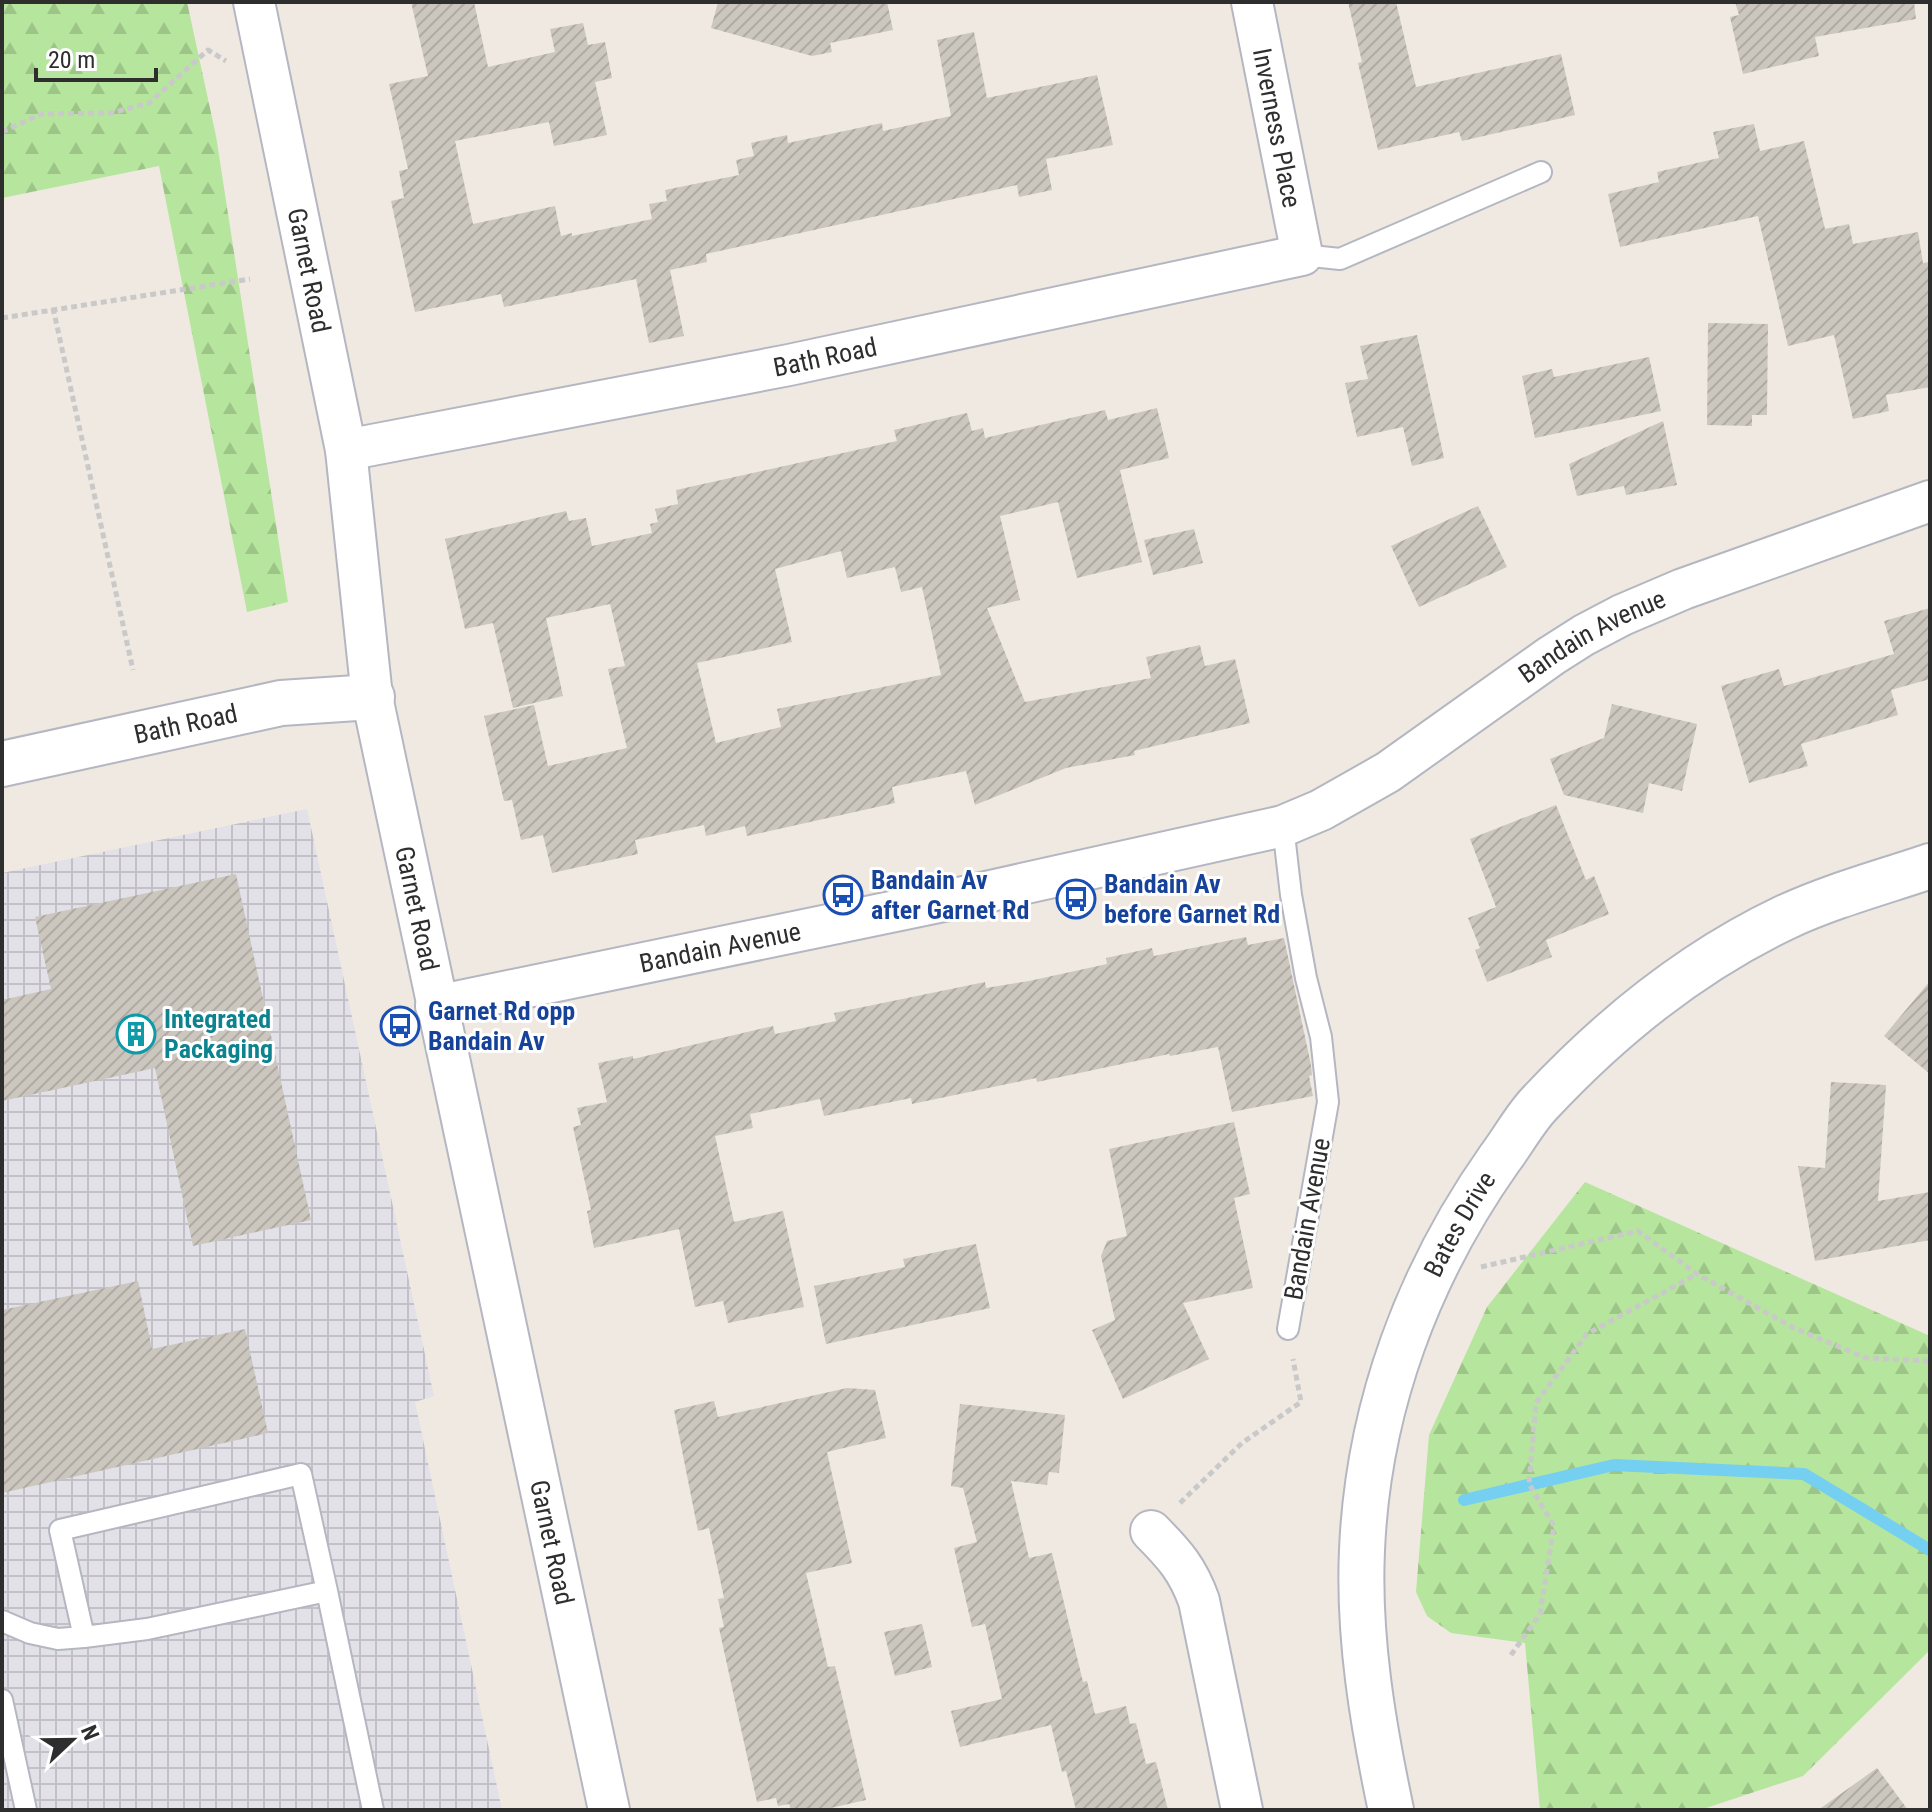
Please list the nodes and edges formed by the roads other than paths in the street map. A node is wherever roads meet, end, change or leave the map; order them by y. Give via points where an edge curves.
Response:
1 (254, 2) edge
2 (1252, 2) edge
3 (1541, 172) dead end
4 (1302, 255) junction
5 (346, 450) junction
6 (1930, 501) edge
7 (372, 697) junction
8 (2, 764) edge
9 (1283, 826) junction
10 (1930, 866) edge
11 (436, 1006) junction
12 (1288, 1329) road end
13 (1151, 1531) road end
14 (327, 1591) junction
15 (2, 1621) edge
16 (84, 1637) junction
17 (2, 1700) edge
18 (26, 1810) edge
19 (373, 1810) edge
20 (609, 1810) edge
21 (1242, 1810) edge
22 (1391, 1810) edge

1 - 5 street, Garnet Road
2 - 4 street, Inverness Place
3 - 4 lane via 1340,259
4 - 5 street, Bath Road via 789,365
5 - 7 street, Garnet Road
6 - 9 street, Bandain Avenue via 1622,615 1551,656 1388,772
7 - 8 main road, Bath Road via 281,703
7 - 11 street, Garnet Road
9 - 11 street, Bandain Avenue
9 - 12 lane, Bandain Avenue via 1328,1102
10 - 22 main road, Bates Drive via 1787,916 1658,995 1537,1106 1482,1183 1428,1279 1398,1354 1375,1436 1362,1551 1363,1614 1374,1730
11 - 20 street, Garnet Road
13 - 21 street via 1190,1576 1199,1601
14 - 16 lane
14 - 16 lane via 301,1474 60,1530
14 - 19 lane
15 - 16 lane via 58,1639
17 - 18 lane

